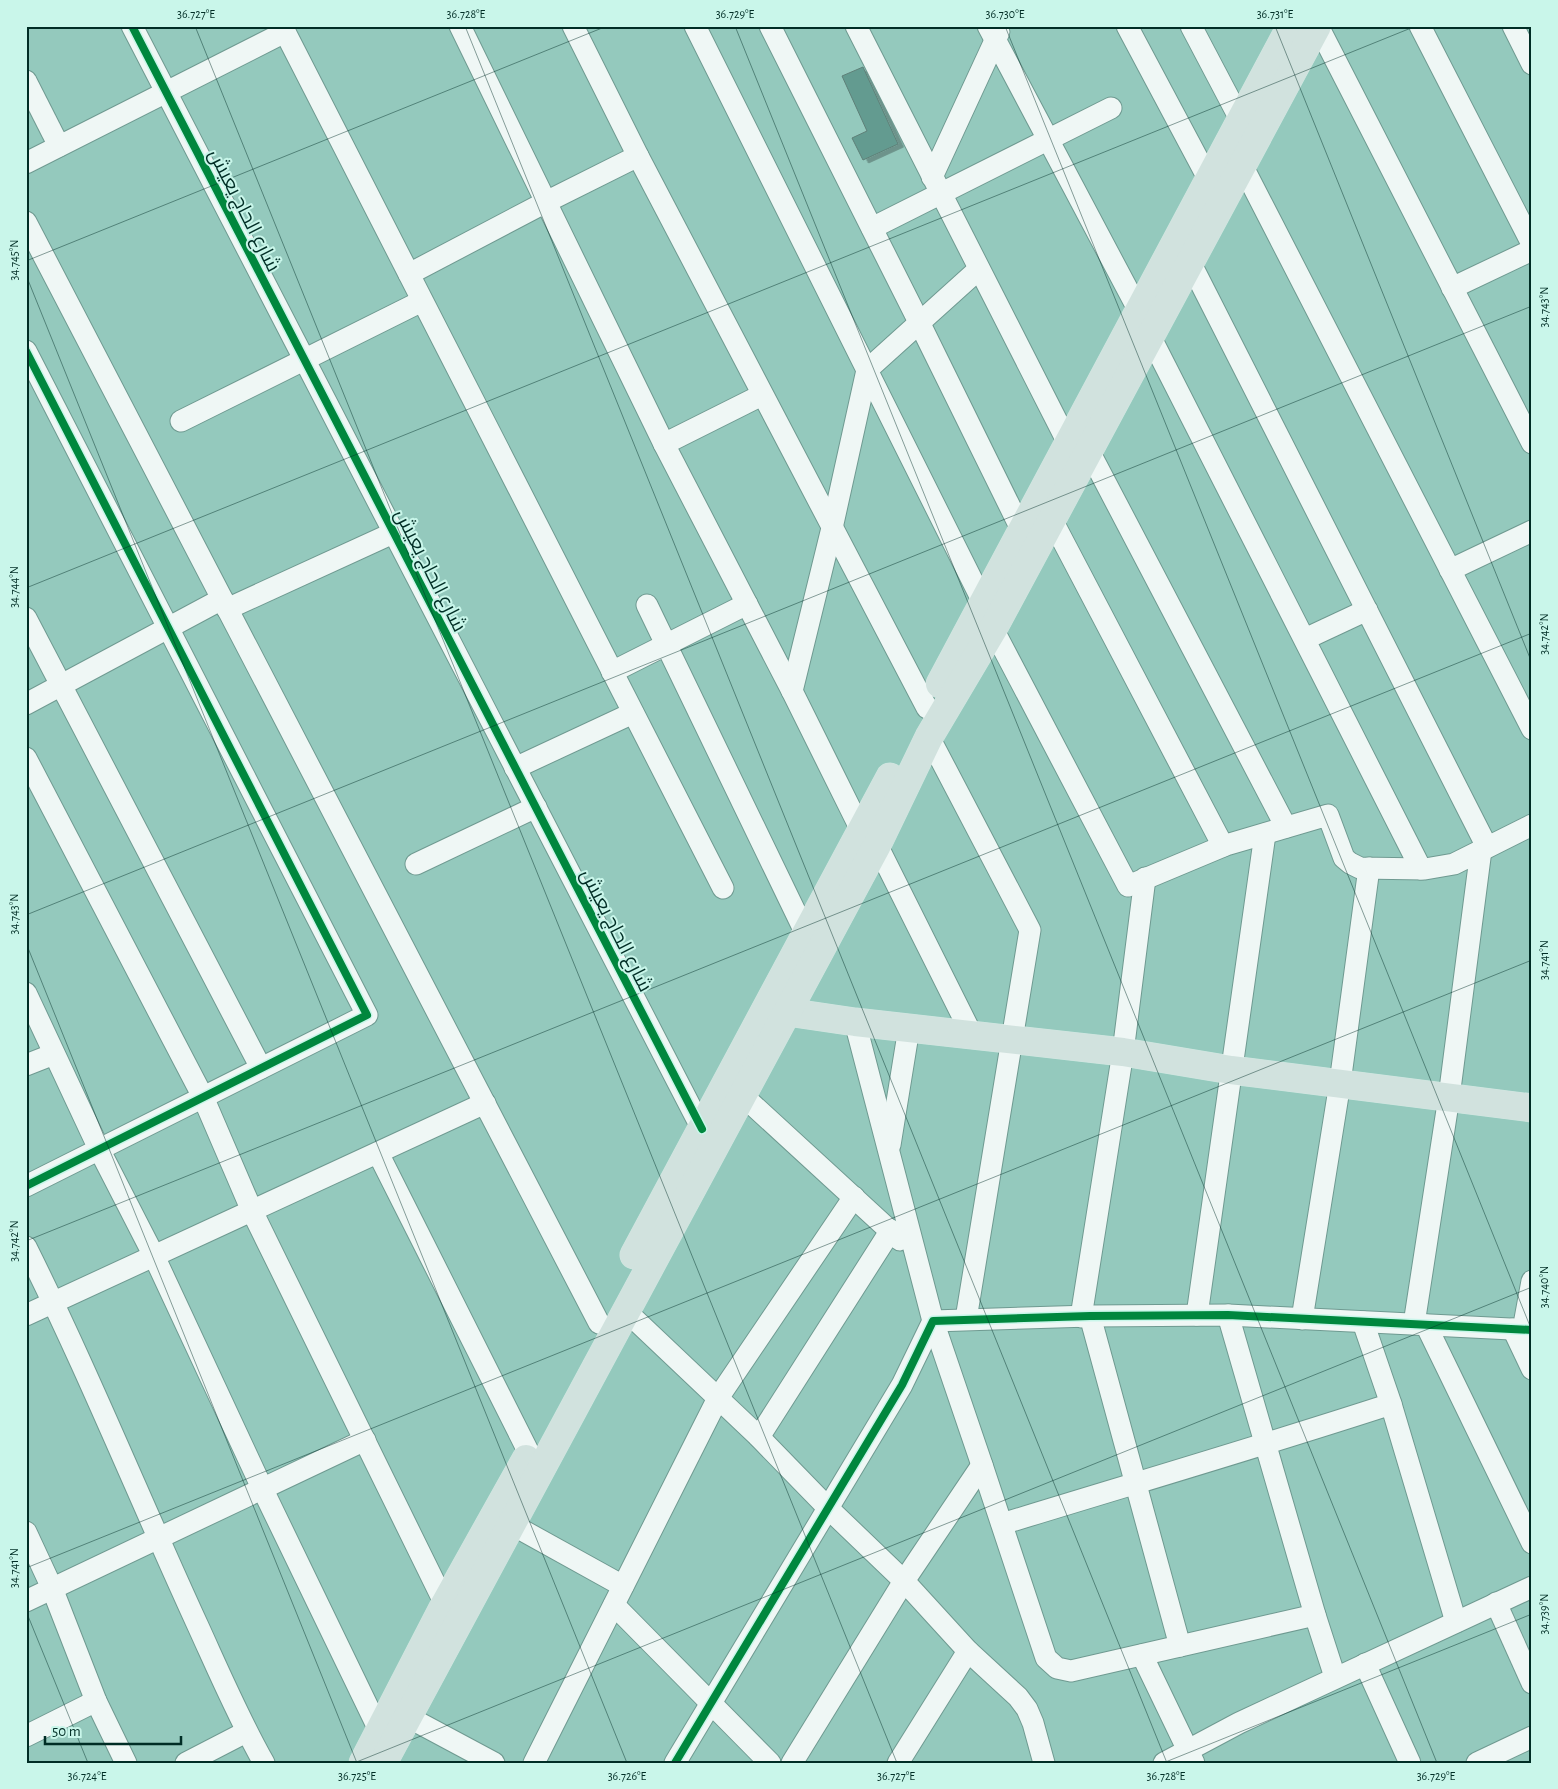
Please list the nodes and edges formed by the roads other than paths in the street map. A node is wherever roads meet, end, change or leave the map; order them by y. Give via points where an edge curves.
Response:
1 (132, 26) edge
2 (460, 26) edge
3 (573, 26) edge
4 (695, 26) edge
5 (770, 26) edge
6 (856, 26) edge
7 (1127, 26) edge
8 (1191, 26) edge
9 (1291, 26) edge
10 (1318, 26) edge
11 (1420, 26) edge
12 (1512, 26) edge
13 (283, 29) edge
14 (995, 31) edge
15 (1532, 64) edge
16 (26, 81) edge
17 (166, 92) junction
18 (1112, 108) dead end
19 (1240, 121) junction
20 (1048, 140) junction
21 (59, 146) junction
22 (638, 156) junction
23 (26, 163) edge
24 (1242, 165) junction
25 (1209, 180) junction
26 (937, 185) junction
27 (546, 202) junction
28 (26, 222) edge
29 (872, 228) junction
30 (1532, 244) edge
31 (1532, 250) edge
32 (1190, 262) junction
33 (979, 269) junction
34 (409, 274) junction
35 (1452, 288) junction
36 (422, 300) junction
37 (1139, 312) junction
38 (919, 322) junction
39 (1150, 336) junction
40 (26, 351) edge
41 (304, 361) junction
42 (867, 370) junction
43 (762, 394) junction
44 (181, 421) dead end
45 (1532, 443) edge
46 (664, 444) junction
47 (1078, 447) junction
48 (1052, 520) junction
49 (832, 528) junction
50 (1022, 531) junction
51 (1532, 531) edge
52 (393, 533) junction
53 (1450, 570) junction
54 (983, 602) junction
55 (224, 604) junction
56 (747, 604) junction
57 (647, 605) dead end
58 (1367, 610) junction
59 (26, 618) edge
60 (168, 627) junction
61 (993, 628) junction
62 (1305, 640) junction
63 (666, 644) junction
64 (612, 672) junction
65 (61, 685) junction
66 (792, 691) junction
67 (26, 704) edge
68 (927, 708) junction
69 (633, 713) junction
70 (1532, 729) edge
71 (929, 737) junction
72 (26, 758) edge
73 (515, 768) junction
74 (536, 808) junction
75 (1532, 825) edge
76 (1286, 827) junction
77 (1265, 834) junction
78 (869, 838) junction
79 (1223, 846) junction
80 (1484, 849) junction
81 (416, 864) dead end
82 (1369, 868) junction
83 (1421, 869) junction
84 (1145, 878) junction
85 (723, 888) dead end
86 (806, 934) junction
87 (26, 994) edge
88 (787, 1012) junction
89 (855, 1022) junction
90 (909, 1028) junction
91 (972, 1035) junction
92 (1012, 1040) junction
93 (1123, 1052) junction
94 (54, 1054) junction
95 (26, 1065) edge
96 (261, 1068) junction
97 (1230, 1070) junction
98 (1340, 1083) junction
99 (742, 1095) junction
100 (203, 1097) junction
101 (1449, 1098) junction
102 (485, 1103) junction
103 (1532, 1108) edge
104 (702, 1129) junction
105 (99, 1149) junction
106 (378, 1153) junction
107 (888, 1153) junction
108 (26, 1186) edge
109 (854, 1197) junction
110 (252, 1211) junction
111 (891, 1230) junction
112 (26, 1247) edge
113 (154, 1256) junction
114 (915, 1256) junction
115 (1532, 1281) edge
116 (54, 1302) junction
117 (626, 1312) junction
118 (26, 1315) edge
119 (1197, 1315) junction
120 (1228, 1315) junction
121 (1086, 1317) junction
122 (966, 1319) junction
123 (1302, 1319) junction
124 (933, 1321) junction
125 (1362, 1322) junction
126 (598, 1323) junction
127 (1420, 1325) junction
128 (1523, 1330) edge
129 (1532, 1368) edge
130 (718, 1398) junction
131 (1391, 1404) junction
132 (758, 1437) junction
133 (365, 1440) junction
134 (1266, 1444) junction
135 (529, 1453) junction
136 (982, 1465) junction
137 (1135, 1483) junction
138 (263, 1490) junction
139 (829, 1509) junction
140 (512, 1524) junction
141 (1002, 1524) junction
142 (26, 1532) edge
143 (158, 1540) junction
144 (1532, 1543) edge
145 (904, 1581) junction
146 (1532, 1587) edge
147 (52, 1588) junction
148 (619, 1595) junction
149 (26, 1601) edge
150 (1496, 1603) junction
151 (445, 1604) junction
152 (1315, 1615) junction
153 (1456, 1622) junction
154 (1180, 1646) junction
155 (968, 1651) junction
156 (1142, 1655) junction
157 (1365, 1664) junction
158 (1335, 1678) junction
159 (1532, 1684) edge
160 (96, 1701) junction
161 (711, 1703) junction
162 (408, 1716) junction
163 (246, 1732) junction
164 (380, 1732) junction
165 (26, 1736) edge
166 (1532, 1737) edge
167 (1191, 1756) edge
168 (903, 1760) edge
169 (126, 1763) edge
170 (186, 1763) edge
171 (264, 1763) edge
172 (363, 1763) edge
173 (384, 1763) edge
174 (494, 1763) edge
175 (534, 1763) edge
176 (676, 1763) edge
177 (770, 1763) edge
178 (792, 1763) edge
179 (1044, 1763) edge
180 (1164, 1763) edge
181 (1410, 1763) edge
182 (1477, 1763) edge

1 - 17 street, شارع الحاج يعيش
2 - 27 street
3 - 22 street
4 - 42 street
5 - 29 street
6 - 26 street
7 - 25 street
8 - 19 street
9 - 19 main road
10 - 24 main road
10 - 35 street
11 - 30 street
12 - 15 street
13 - 17 street
13 - 34 street
14 - 20 street
14 - 26 street
16 - 21 street
17 - 21 street
17 - 41 street, شارع الحاج يعيش
18 - 20 street
19 - 25 main road
20 - 26 street
20 - 37 street
21 - 23 street
22 - 27 street
22 - 43 street
24 - 32 main road
24 - 53 street
25 - 37 main road
26 - 29 street
26 - 33 street
27 - 34 street
27 - 46 street
28 - 55 street
29 - 38 street
31 - 35 street
32 - 39 main road
32 - 58 street
33 - 38 street
33 - 47 street
34 - 36 street
35 - 45 street
36 - 41 street
36 - 64 street
37 - 47 main road
38 - 42 street
38 - 50 street
39 - 47 main road
39 - 62 street
40 - 60 street
41 - 44 street
41 - 52 street, شارع الحاج يعيش
42 - 49 street
42 - 54 street
43 - 46 street
43 - 49 street
46 - 56 street
47 - 48 main road
47 - 50 main road
47 - 76 street
48 - 61 main road
48 - 79 street
49 - 66 street
49 - 68 street
50 - 54 main road
51 - 53 street
52 - 55 street
52 - 73 street, شارع الحاج يعيش
53 - 70 street
54 - 68 main road
55 - 60 street
55 - 102 street
56 - 63 street
56 - 66 street
57 - 63 street
58 - 62 street
58 - 80 street
59 - 65 street
60 - 65 street
60 - 96 street via 367,1015
61 - 71 main road
61 - 84 street via 1128,886
62 - 83 street
63 - 64 street
63 - 86 street
64 - 69 street
65 - 67 street
65 - 96 street
66 - 78 street
68 - 78 main road
69 - 73 street
69 - 85 street
71 - 78 main road
71 - 92 street via 1030,930
72 - 100 street
73 - 74 street, شارع الحاج يعيش
74 - 81 street
74 - 104 street, شارع الحاج يعيش
75 - 80 street
76 - 77 street
76 - 82 street via 1328,815 1344,858 1360,868
77 - 79 street
77 - 97 street
78 - 86 main road
78 - 88 main road
78 - 91 street
79 - 84 street
80 - 83 street via 1454,864
80 - 101 street
82 - 83 street
82 - 98 street
84 - 93 street
86 - 104 main road
87 - 94 street
88 - 89 main road
88 - 99 main road
89 - 90 main road
89 - 107 street
90 - 91 main road
90 - 107 street
91 - 92 main road
92 - 93 main road
92 - 122 street
93 - 97 main road
93 - 121 street
94 - 95 street
94 - 105 street
96 - 100 street
97 - 98 main road
97 - 119 street
98 - 101 main road
98 - 123 street
99 - 109 street
99 - 117 main road
100 - 105 street
100 - 110 street
101 - 103 main road
101 - 127 street
102 - 106 street
102 - 126 street
104 - 126 main road
105 - 108 street
105 - 113 street
106 - 110 street
106 - 135 street
107 - 114 street
109 - 111 street
109 - 130 street
110 - 113 street
110 - 133 street
111 - 114 street
111 - 132 street
112 - 116 street
113 - 116 street
113 - 138 street
114 - 124 street
115 - 128 street
116 - 118 street
116 - 143 street
117 - 130 street
117 - 140 main road
119 - 120 street
119 - 121 street
120 - 123 street
120 - 134 street
121 - 122 street
121 - 137 street
122 - 124 street
123 - 125 street
124 - 136 street
124 - 139 street via 902,1385
125 - 127 street
125 - 131 street
126 - 135 main road
127 - 128 street
127 - 144 street
128 - 129 street
130 - 132 street
130 - 148 street
131 - 134 street
131 - 153 street
132 - 139 street
133 - 138 street
133 - 151 street
134 - 137 street
134 - 152 street
135 - 151 main road
136 - 141 street
136 - 145 street
137 - 141 street
137 - 154 street
138 - 143 street
138 - 164 street
139 - 145 street
139 - 161 street
140 - 148 street
140 - 162 main road
141 - 156 street via 1046,1658 1057,1668 1071,1671
142 - 147 street
143 - 147 street
143 - 163 street
145 - 155 street
145 - 178 street
146 - 150 street
147 - 149 street
147 - 160 street
148 - 161 street
148 - 175 street
150 - 153 street
150 - 159 street
151 - 164 main road
152 - 154 street
152 - 158 street
153 - 157 street
154 - 156 street
155 - 168 street
155 - 179 street via 1027,1709
156 - 167 street
157 - 158 street
157 - 181 street
158 - 167 street via 1239,1723
160 - 165 street
160 - 169 street
161 - 176 street
161 - 177 street
162 - 173 main road
162 - 174 street
163 - 170 street
163 - 171 street
164 - 172 main road
166 - 182 street
167 - 180 street

